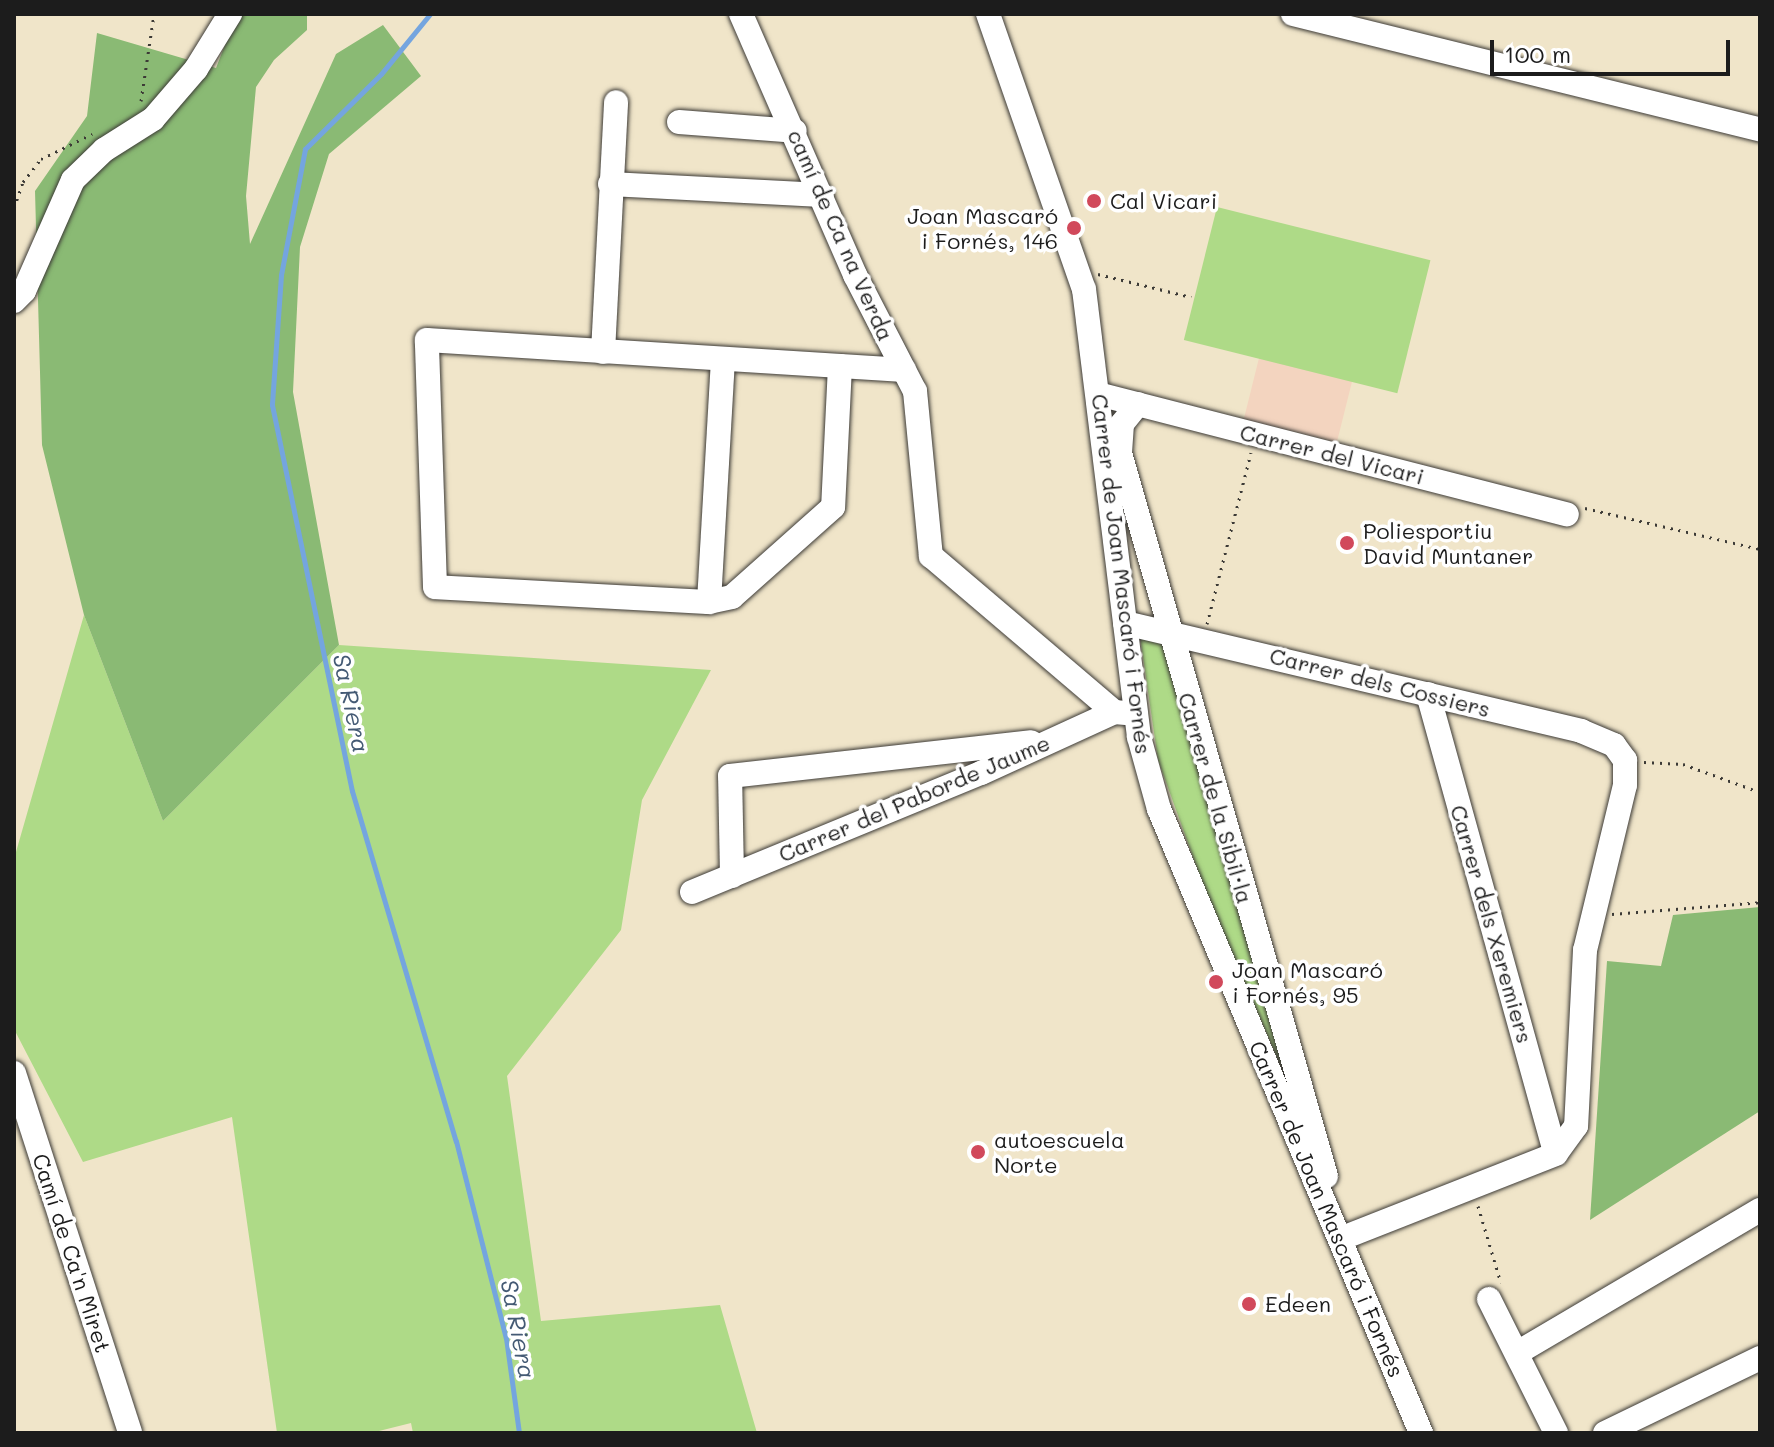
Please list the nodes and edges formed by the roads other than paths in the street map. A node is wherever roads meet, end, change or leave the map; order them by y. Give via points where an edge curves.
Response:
1 (230, 14) edge
2 (741, 14) edge
3 (988, 14) edge
4 (1293, 14) edge
5 (616, 102) dead end
6 (679, 122) dead end
7 (1760, 130) edge
8 (795, 131) junction
9 (610, 184) junction
10 (822, 195) junction
11 (14, 301) edge
12 (603, 352) junction
13 (723, 359) junction
14 (840, 366) junction
15 (904, 370) junction
16 (1098, 394) junction
17 (1138, 404) junction
18 (1567, 514) road end
19 (709, 602) junction
20 (1125, 623) junction
21 (1168, 631) junction
22 (1428, 694) junction
23 (1125, 712) junction
24 (1049, 740) junction
25 (732, 876) junction
26 (692, 892) dead end
27 (14, 1073) edge
28 (1556, 1154) junction
29 (1320, 1193) junction
30 (1760, 1210) edge
31 (1340, 1239) junction
32 (1489, 1299) road end
33 (1517, 1353) junction
34 (1760, 1358) edge
35 (130, 1433) edge
36 (1421, 1433) edge
37 (1556, 1433) edge
38 (1605, 1433) edge

1 - 11 street via 196,69 153,119 104,150 73,180 24,291
2 - 8 street, camí de Ca na Verda
3 - 16 street, Carrer de Joan Mascaró i Fornés via 1077,269
4 - 7 street
5 - 9 street
6 - 8 street
8 - 10 street, camí de Ca na Verda
9 - 10 street
9 - 12 street
10 - 15 street, camí de Ca na Verda via 855,275
12 - 13 street
12 - 19 street via 427,340 435,587
13 - 14 street
13 - 19 street
14 - 15 street
14 - 19 street via 833,507 732,597
15 - 23 street, camí de Ca na Verda via 915,391 931,556
16 - 17 street, Carrer del Vicari
16 - 20 street, Carrer de Joan Mascaró i Fornés
17 - 18 street, Carrer del Vicari
17 - 21 street, Carrer de la Sibil·la via 1122,424 1120,453
20 - 21 street, Carrer dels Cossiers
20 - 23 street, Carrer de Joan Mascaró i Fornés
21 - 22 street, Carrer dels Cossiers
21 - 29 street, Carrer de la Sibil·la via 1327,1173
22 - 28 street, Carrer dels Xeremiers
22 - 28 street, Carrer dels Cossiers via 1581,731 1614,745 1625,760 1625,785 1585,950 1576,1126
23 - 24 street, Carrer del Paborde Jaume
23 - 29 street, Carrer de Joan Mascaró i Fornés via 1159,809
24 - 25 street, Carrer del Paborde Jaume
24 - 25 street via 730,776
25 - 26 street, Carrer del Paborde Jaume
27 - 35 street, Camí de Ca'n Miret
28 - 31 street
29 - 31 street, Carrer de Joan Mascaró i Fornés
30 - 33 street
31 - 36 street, Carrer de Joan Mascaró i Fornés
32 - 33 street
33 - 37 street
34 - 38 street

